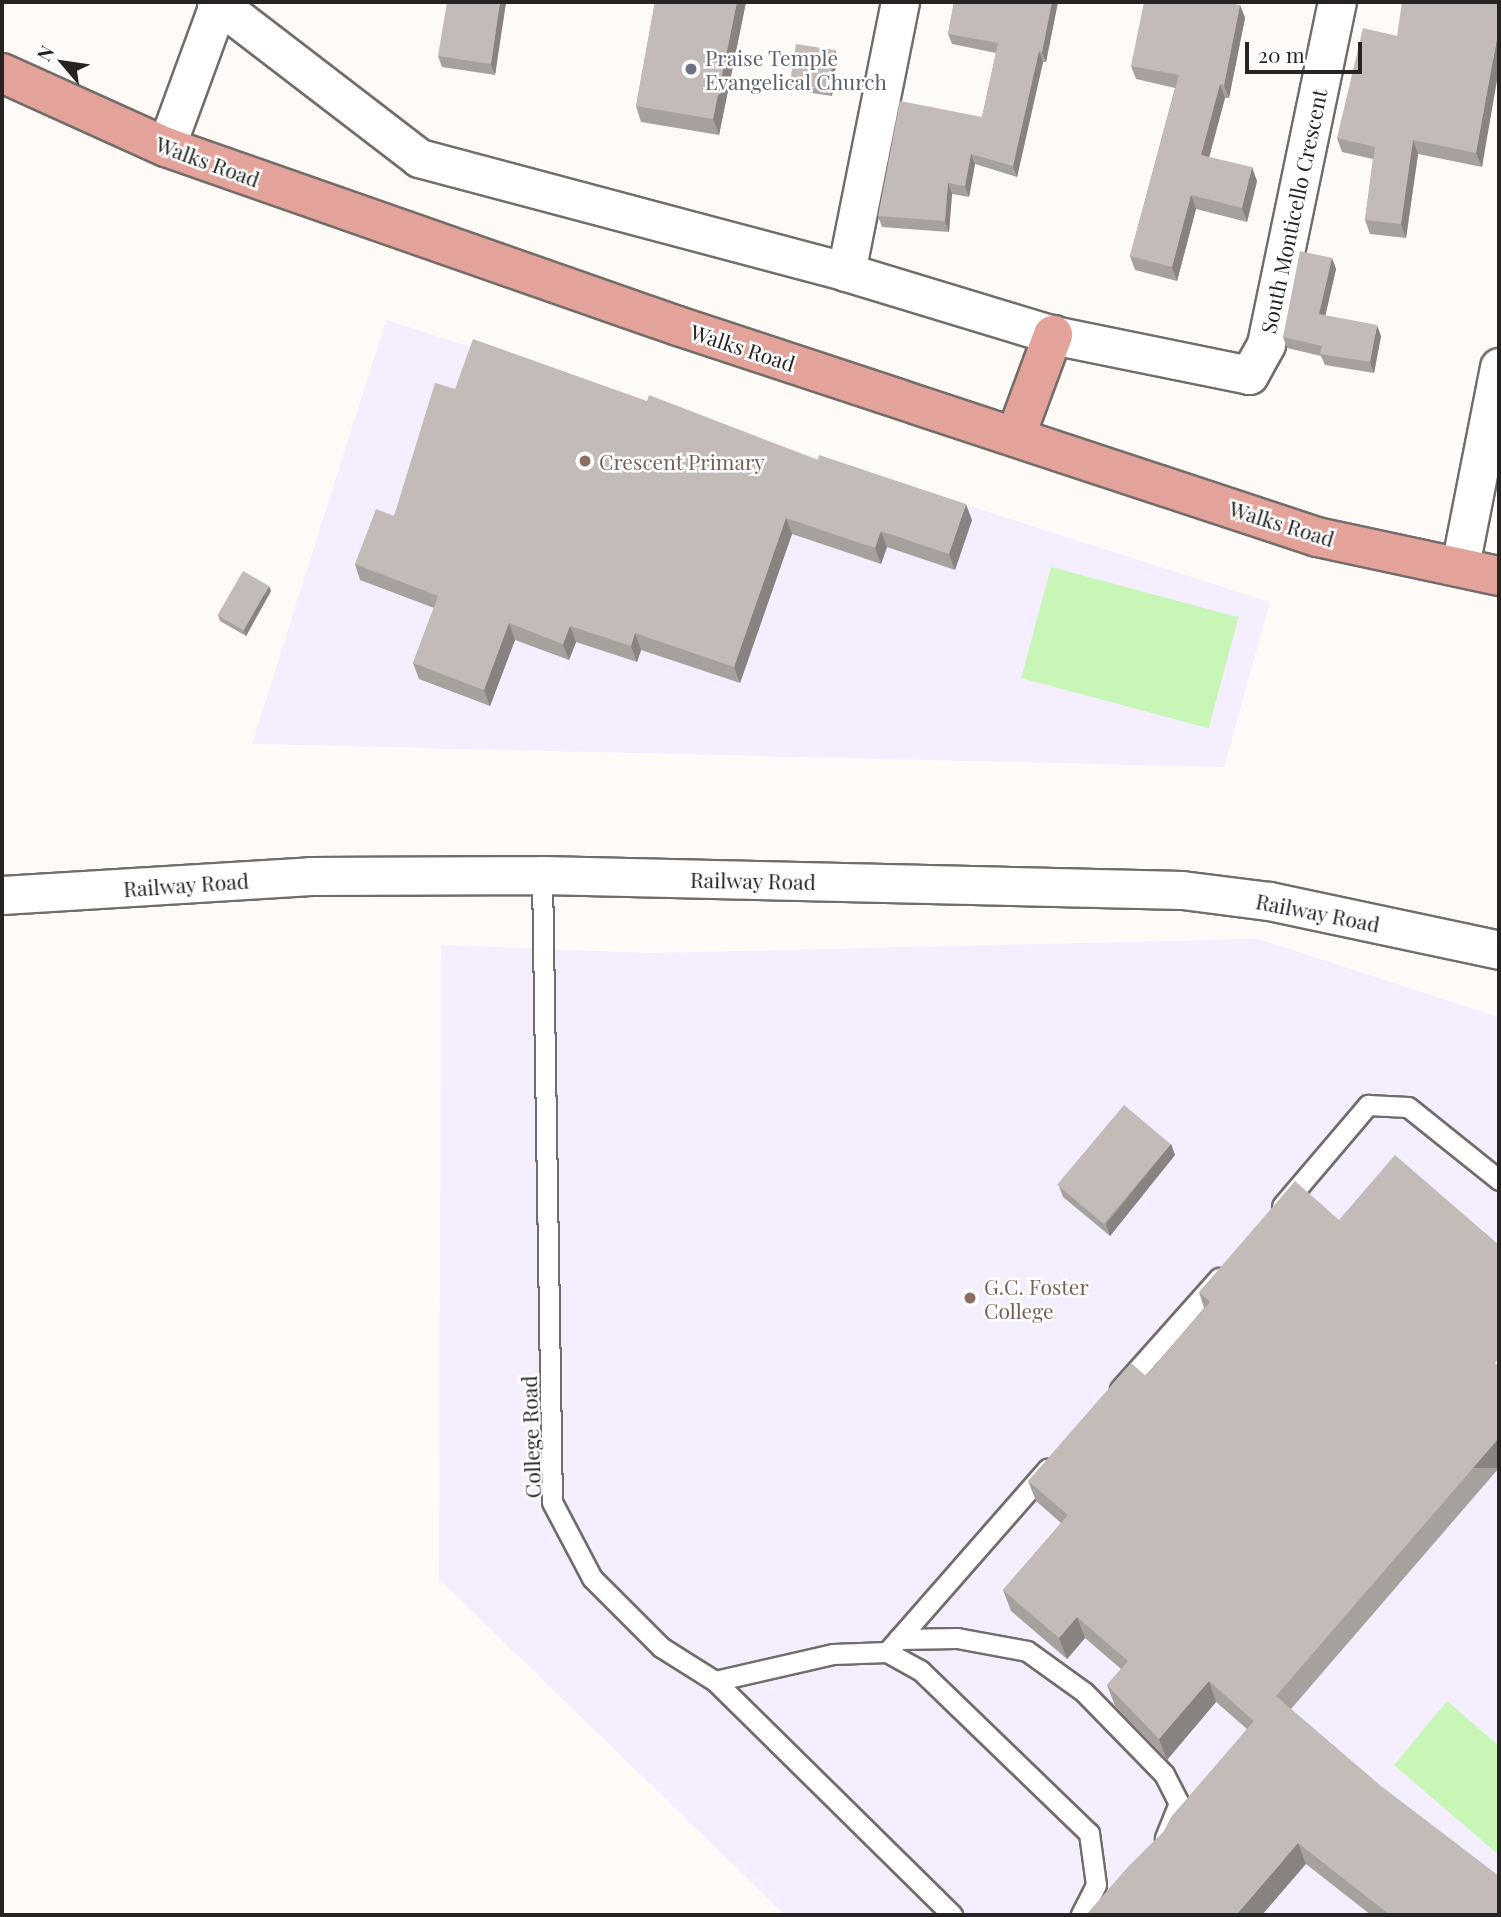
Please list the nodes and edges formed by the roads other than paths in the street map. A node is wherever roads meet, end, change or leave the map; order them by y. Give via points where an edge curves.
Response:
1 (218, 2) edge
2 (900, 2) edge
3 (1337, 2) edge
4 (2, 73) edge
5 (166, 147) junction
6 (846, 272) junction
7 (1053, 335) junction
8 (1499, 367) edge
9 (1016, 435) junction
10 (1460, 566) junction
11 (1499, 576) edge
12 (542, 876) junction
13 (2, 895) edge
14 (1499, 950) edge
15 (1499, 1180) edge
16 (1272, 1219) edge
17 (1236, 1260) edge
18 (1108, 1401) edge
19 (1063, 1452) edge
20 (893, 1645) junction
21 (715, 1681) junction
22 (1155, 1852) edge
23 (1120, 1881) edge
24 (1096, 1885) junction
25 (952, 1915) edge
26 (1081, 1915) edge

1 - 5 street
1 - 6 street via 419,158
2 - 6 street
3 - 7 street, South Monticello Crescent via 1266,344 1249,375
4 - 5 main road, Walks Road
5 - 9 main road, Walks Road via 678,326
6 - 7 street
7 - 9 main road
8 - 10 street
9 - 10 main road, Walks Road via 1317,537
10 - 11 main road, Walks Road
12 - 13 street, Railway Road via 310,876
12 - 14 street, Railway Road via 1182,890 1269,901
12 - 21 lane, College Road via 552,1502 592,1578 662,1647
15 - 16 lane via 1408,1107 1368,1105
17 - 18 lane
19 - 20 lane
20 - 21 lane
20 - 22 lane via 957,1638 1027,1651 1084,1692 1164,1774 1179,1802
20 - 24 lane via 1089,1833
21 - 25 lane, College Road
23 - 24 lane
24 - 26 lane

